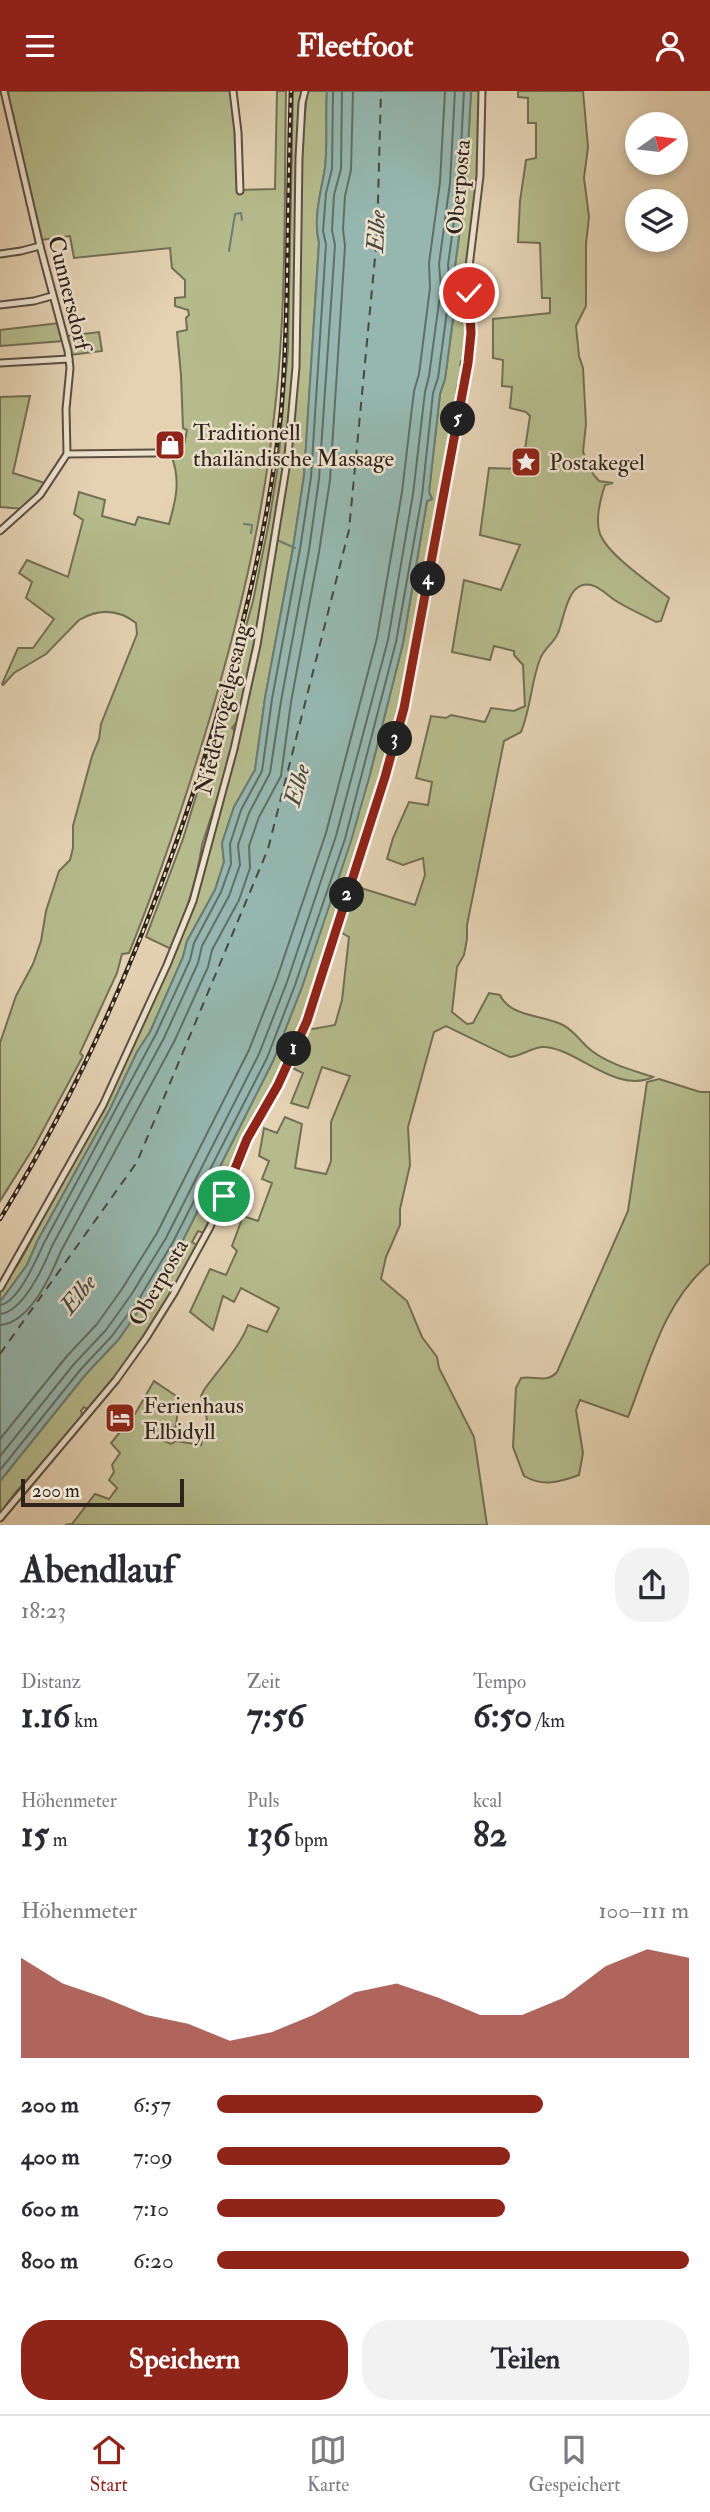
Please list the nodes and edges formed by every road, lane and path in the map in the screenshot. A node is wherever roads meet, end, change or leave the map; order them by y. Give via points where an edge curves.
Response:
1 (4, 91) edge
2 (233, 91) edge
3 (305, 91) edge
4 (482, 91) edge
5 (240, 191) dead end
6 (40, 246) junction
7 (0, 254) edge
8 (52, 296) junction
9 (0, 305) edge
10 (69, 359) junction
11 (0, 363) edge
12 (155, 453) dead end
13 (66, 454) junction
14 (0, 531) edge
15 (0, 1288) edge
16 (0, 1518) edge

1 - 6 street, Cunnersdorf
2 - 5 street
3 - 15 street, Niedervogelgesang via 299,158 296,367 288,456 257,645 234,749 193,901 167,965 103,1105
4 - 16 street, Oberposta via 480,176 469,267 471,333 450,467 404,708 317,993 210,1227 167,1304 116,1380
6 - 7 street
6 - 8 street, Cunnersdorf
8 - 9 street
8 - 10 street, Cunnersdorf
10 - 11 street
10 - 13 street, Cunnersdorf
12 - 13 street
13 - 14 street via 40,495

